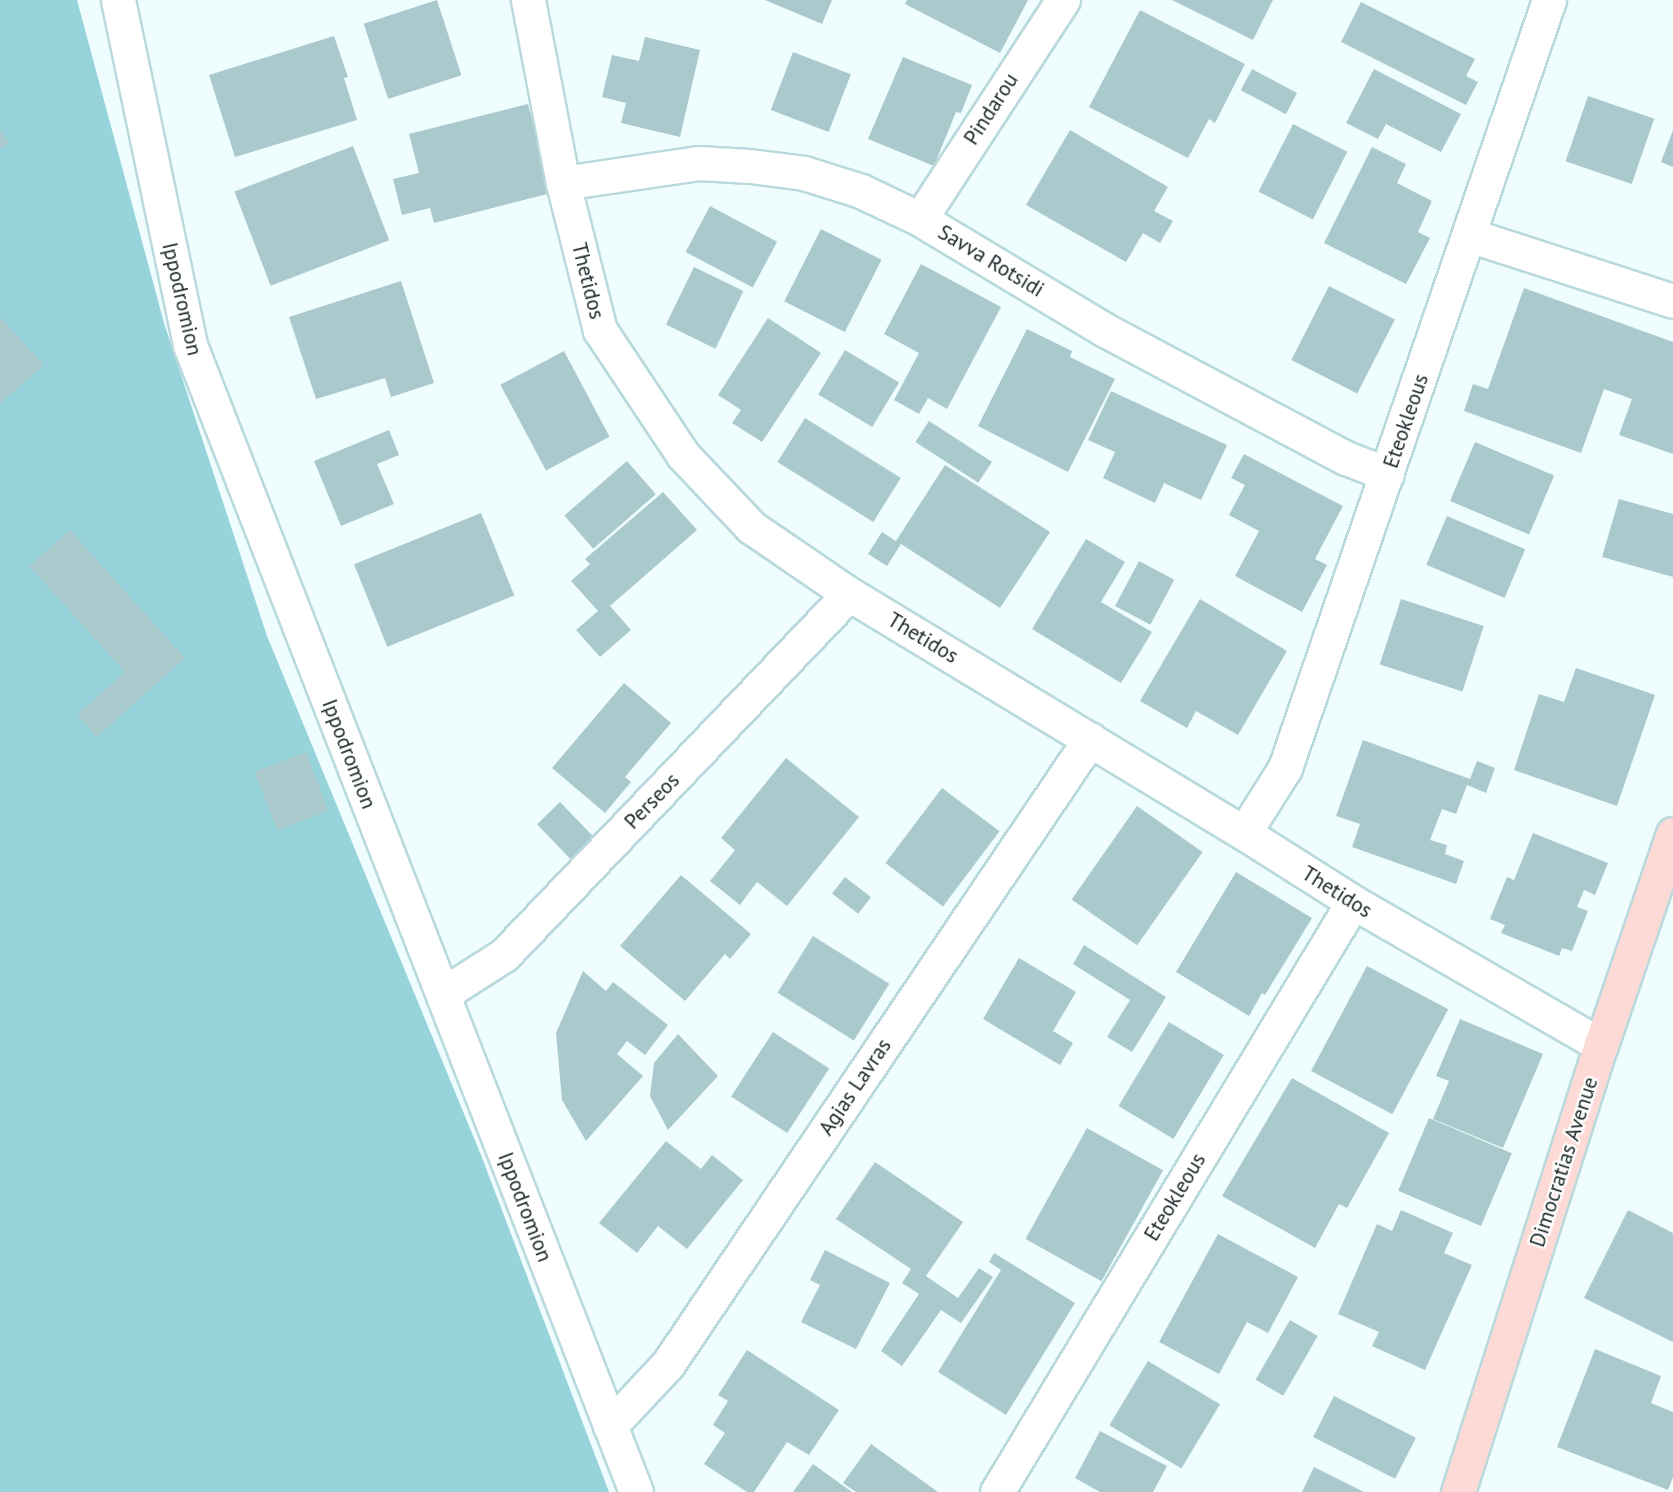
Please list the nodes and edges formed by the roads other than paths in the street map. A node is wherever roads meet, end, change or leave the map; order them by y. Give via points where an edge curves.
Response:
1 (118, 0) edge
2 (528, 0) edge
3 (1063, 0) edge
4 (1550, 0) edge
5 (563, 183) junction
6 (920, 219) junction
7 (1469, 235) junction
8 (1673, 301) edge
9 (1388, 474) junction
10 (849, 594) junction
11 (1090, 739) junction
12 (1244, 833) junction
13 (1673, 834) edge
14 (1353, 902) junction
15 (443, 994) junction
16 (1601, 1045) junction
17 (610, 1426) junction
18 (636, 1492) edge
19 (997, 1492) edge
20 (1458, 1492) edge

1 - 15 street, Ippodromion via 190,345
2 - 5 street, Thetidos
3 - 6 street, Pindarou
4 - 7 street, Eteokleous
5 - 6 street, Savva Rotsidi via 698,163 750,166 804,173 861,191
5 - 10 street, Thetidos via 600,330 683,455 751,527
6 - 9 street, Savva Rotsidi via 1103,329 1346,458
7 - 8 street
7 - 9 street, Eteokleous
9 - 12 street, Eteokleous via 1285,768
10 - 11 street, Thetidos
10 - 15 street, Perseos via 504,955
11 - 12 street, Thetidos
11 - 17 street, Agias Lavras via 668,1364
12 - 14 street, Thetidos
13 - 16 main road, Dimocratias Avenue
14 - 16 street, Thetidos
14 - 19 street, Eteokleous
15 - 17 street, Ippodromion
16 - 20 main road, Dimocratias Avenue
17 - 18 street, Ippodromion

